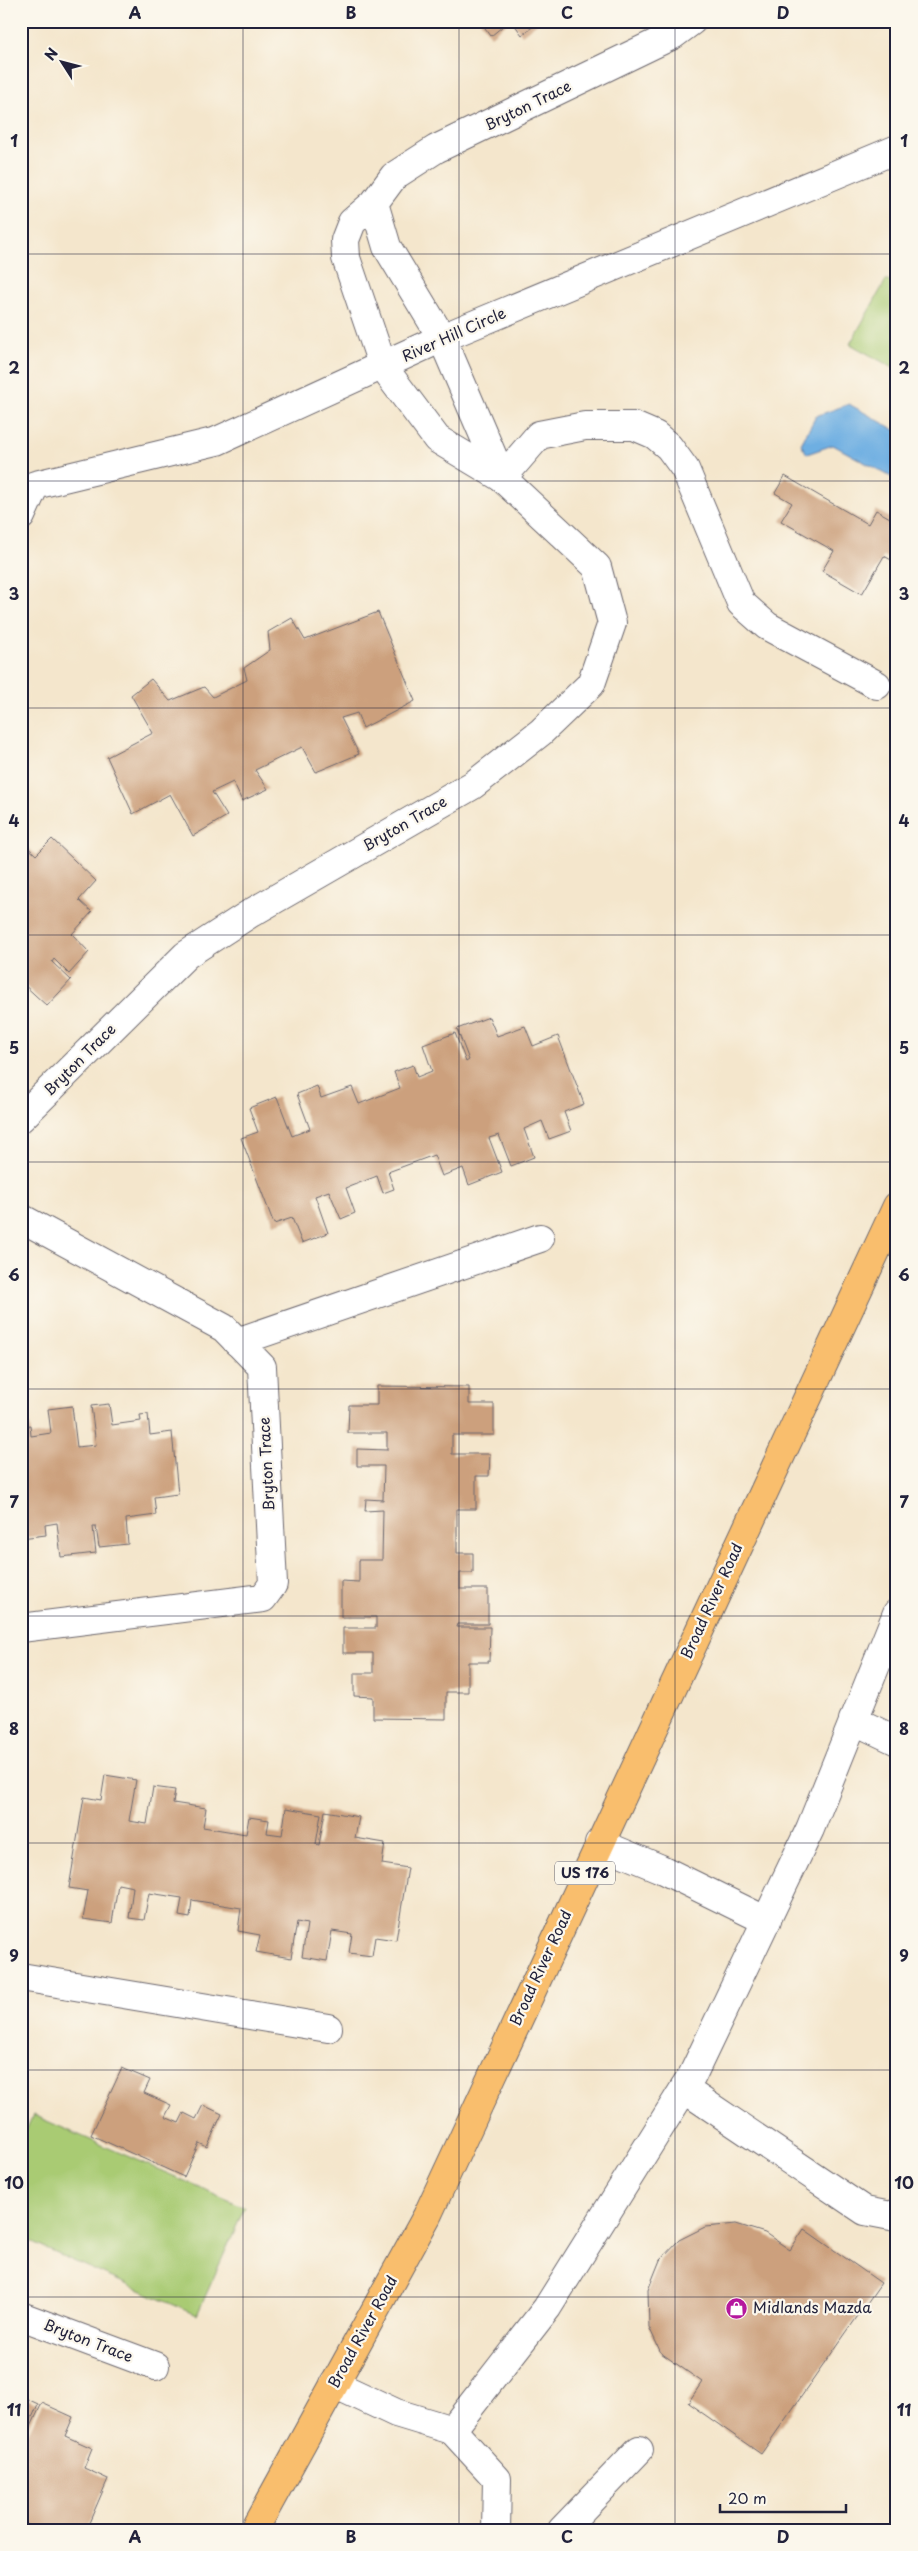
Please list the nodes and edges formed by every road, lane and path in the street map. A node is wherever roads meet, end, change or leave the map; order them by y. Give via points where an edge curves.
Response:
1 (692, 21) edge
2 (897, 149) edge
3 (374, 202) junction
4 (442, 338) junction
5 (383, 367) junction
6 (502, 478) junction
7 (28, 483) edge
8 (21, 516) edge
9 (877, 685) dead end
10 (21, 1118) edge
11 (897, 1206) edge
12 (21, 1218) edge
13 (540, 1238) dead end
14 (237, 1342) junction
15 (897, 1613) edge
16 (21, 1628) edge
17 (853, 1720) junction
18 (897, 1741) edge
19 (599, 1843) junction
20 (766, 1921) junction
21 (21, 1977) edge
22 (328, 2028) dead end
23 (684, 2089) junction
24 (897, 2213) edge
25 (21, 2316) edge
26 (155, 2366) dead end
27 (334, 2384) junction
28 (452, 2430) junction
29 (639, 2450) dead end
30 (254, 2530) edge
31 (496, 2530) edge
32 (562, 2530) edge

1 - 3 street, Bryton Trace via 673,35 436,149 394,176
2 - 4 street, River Hill Circle
3 - 4 street, Bryton Trace via 387,247
3 - 5 street, Bryton Trace via 352,222 345,240 346,258
4 - 5 street, River Hill Circle
4 - 6 street, Bryton Trace
5 - 6 street, Bryton Trace via 436,439
5 - 7 street, River Hill Circle via 217,441
6 - 9 street via 539,436 585,426 634,426 656,435 685,469 741,603 767,626
6 - 10 street, Bryton Trace via 597,567 612,623 591,684 540,732 473,785 251,913 186,955
7 - 8 street, River Hill Circle
11 - 19 main road, Broad River Road / US 176
12 - 14 street, Bryton Trace via 224,1328
13 - 14 street
14 - 16 street, Bryton Trace via 262,1367 273,1584 263,1598
15 - 17 street
17 - 18 street
17 - 20 street via 810,1829
19 - 20 street via 660,1868
19 - 27 main road, Broad River Road / US 176 via 427,2216
20 - 23 street
21 - 22 street
23 - 24 street via 865,2211 891,2216
23 - 28 street via 547,2308
25 - 26 street, Bryton Trace
27 - 28 street via 396,2413
27 - 30 main road, Broad River Road / US 176
28 - 31 street via 497,2479
29 - 32 street

